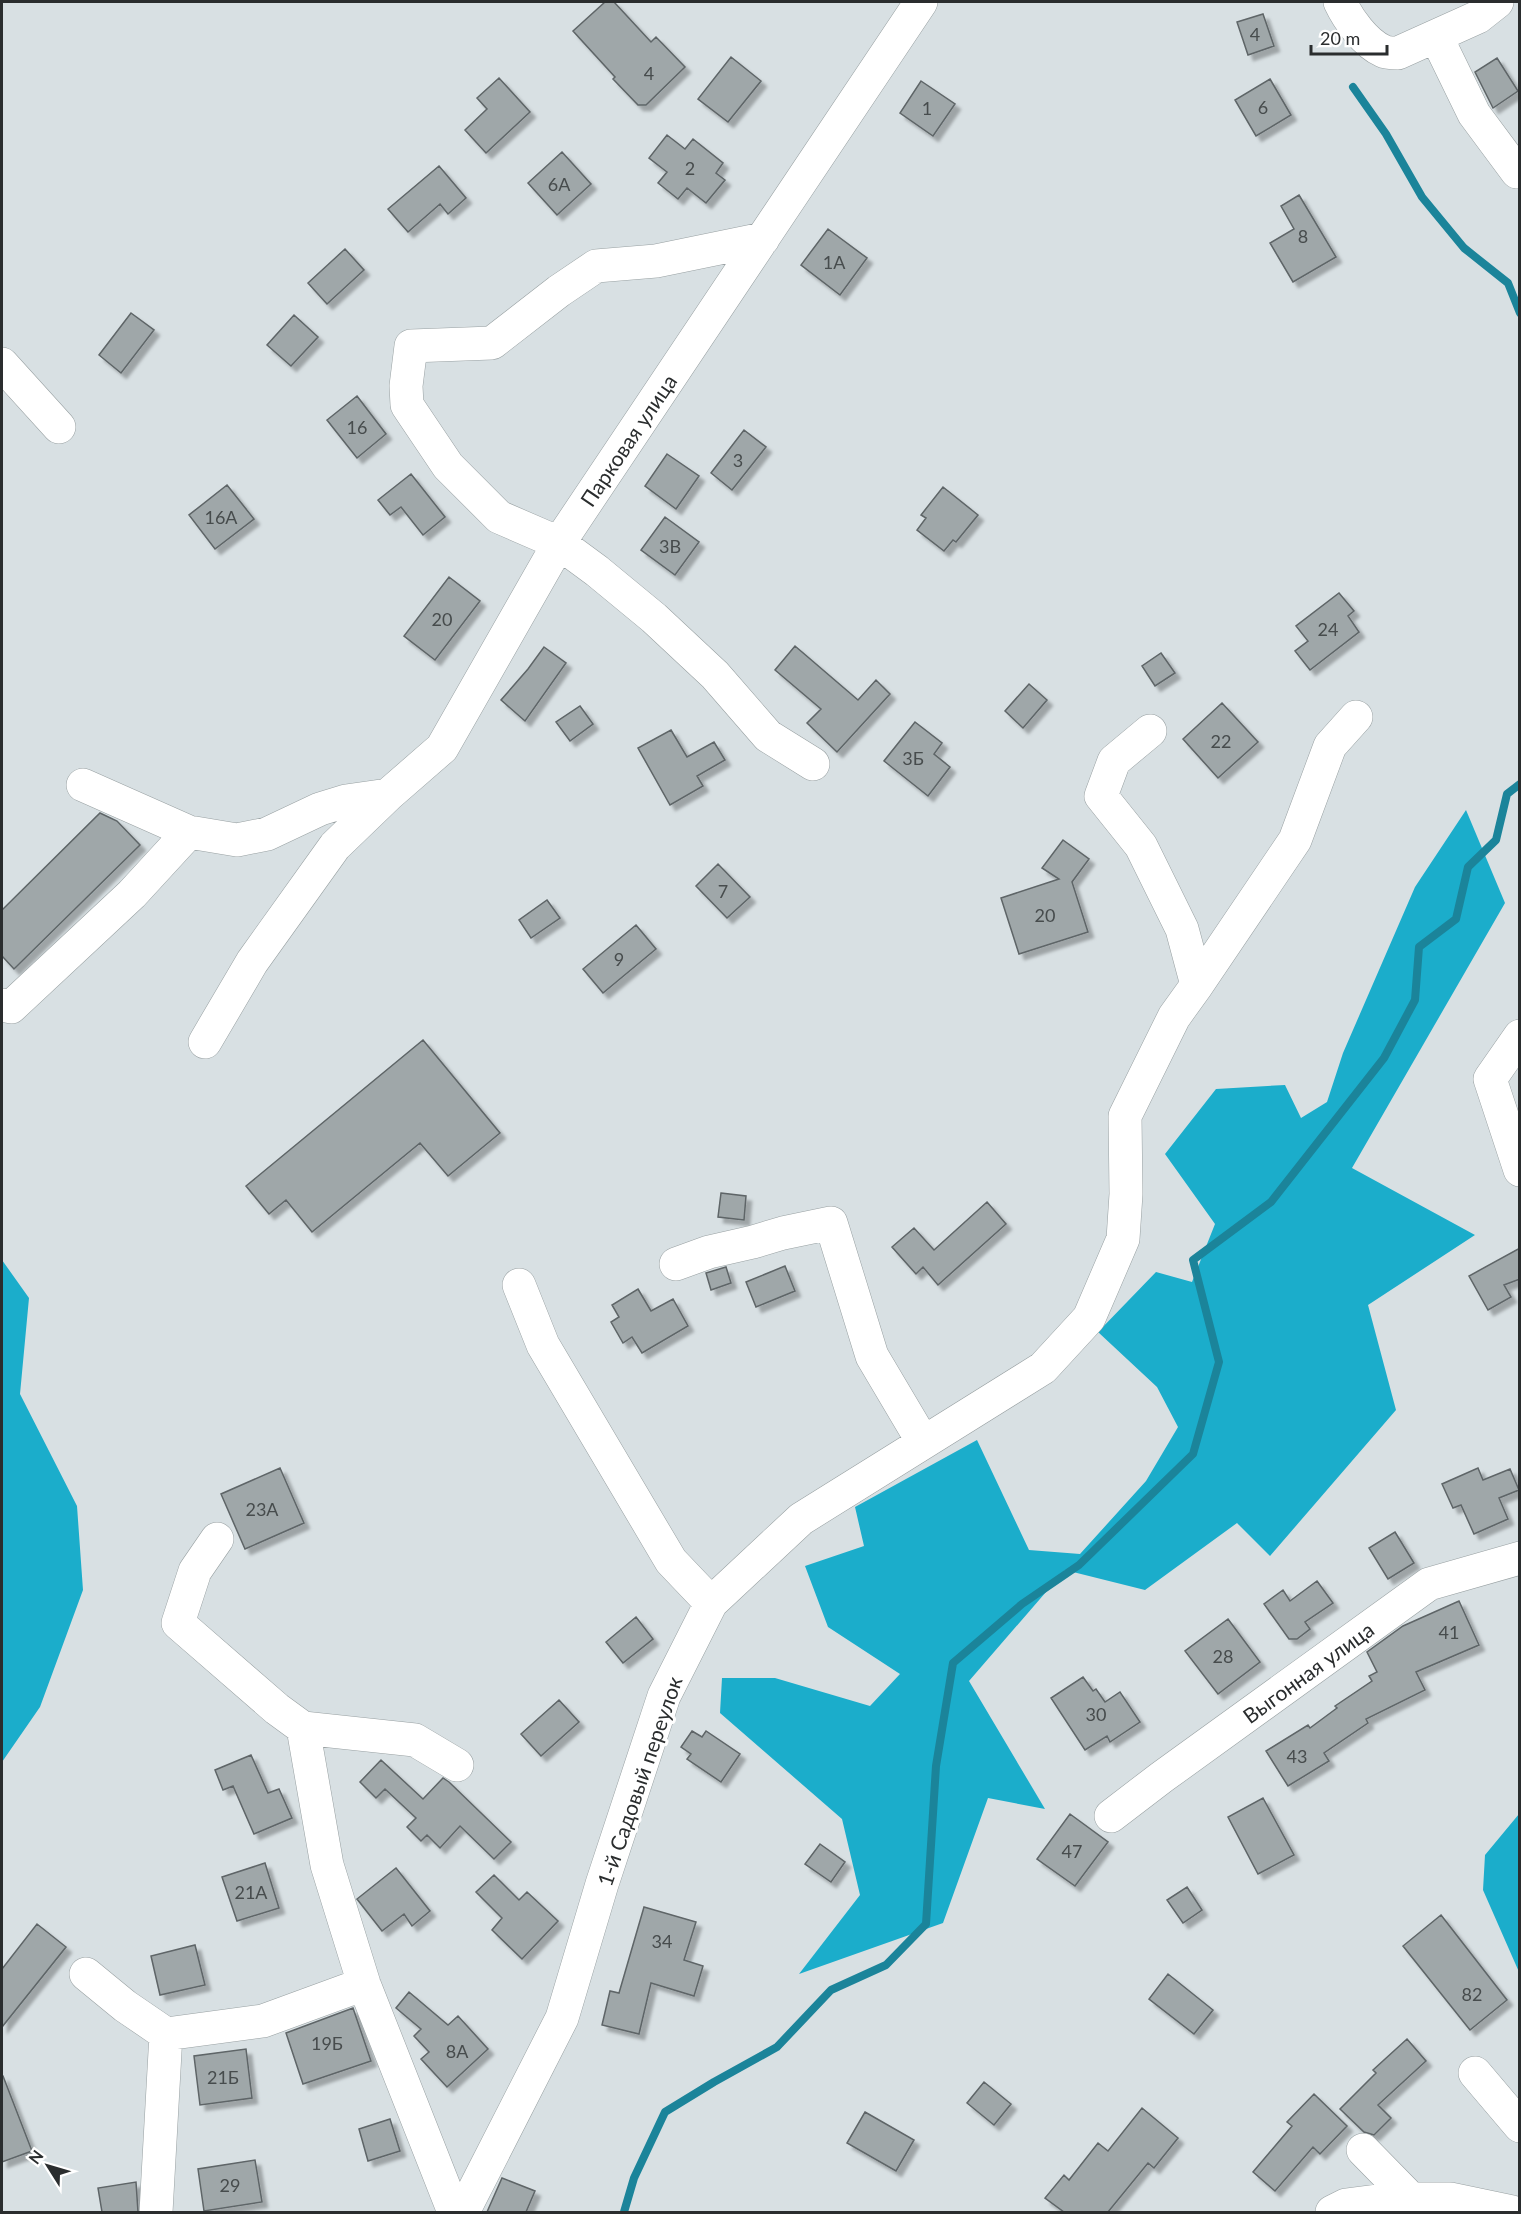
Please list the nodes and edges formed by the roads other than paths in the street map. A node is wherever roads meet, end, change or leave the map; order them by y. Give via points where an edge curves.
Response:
1 (921, 2) edge
2 (1340, 2) edge
3 (1497, 2) edge
4 (1436, 36) junction
5 (1517, 172) dead end
6 (763, 239) junction
7 (2, 364) edge
8 (59, 427) dead end
9 (559, 543) junction
10 (1356, 717) dead end
11 (1150, 731) dead end
12 (813, 764) dead end
13 (83, 785) dead end
14 (388, 795) junction
15 (189, 832) junction
16 (1197, 985) junction
17 (2, 1005) edge
18 (1520, 1036) edge
19 (205, 1042) dead end
20 (1520, 1170) edge
21 (676, 1264) dead end
22 (519, 1285) dead end
23 (922, 1442) junction
24 (217, 1539) dead end
25 (1520, 1558) edge
26 (711, 1603) junction
27 (303, 1728) junction
28 (457, 1765) dead end
29 (1111, 1816) dead end
30 (86, 1974) dead end
31 (364, 1984) junction
32 (166, 2034) junction
33 (1475, 2073) dead end
34 (1520, 2126) edge
35 (1364, 2150) dead end
36 (1410, 2199) junction
37 (1446, 2206) edge
38 (156, 2212) edge
39 (454, 2212) edge
40 (463, 2212) edge
41 (1332, 2212) edge
42 (1512, 2212) edge

1 - 6 street, Парковая улица
2 - 4 street via 1347,16 1383,51 1398,53
3 - 4 street via 1478,17
4 - 5 street via 1474,114
6 - 9 street, Парковая улица
6 - 9 street via 656,261 596,266 492,343 411,346 407,405 448,466 499,517
7 - 8 street
9 - 12 street via 654,618 715,675 768,736
9 - 14 street, Парковая улица via 442,748
10 - 16 street via 1330,746 1294,840
11 - 16 street via 1114,761 1101,796 1141,846 1182,929
13 - 15 street
14 - 15 street via 346,801 267,834 237,840
14 - 19 street, Парковая улица via 335,846 252,962
15 - 17 street via 89,934 11,1006
16 - 23 street, 1-й Садовый переулок via 1174,1017 1125,1116 1124,1239 1089,1318 1043,1368
18 - 20 street via 1490,1078
21 - 23 street via 709,1252 831,1223 872,1356
22 - 26 street via 543,1345 671,1561
23 - 26 street, 1-й Садовый переулок via 801,1519
24 - 27 street via 195,1571 178,1623
25 - 29 street, Выгонная улица via 1429,1584
26 - 40 street, 1-й Садовый переулок via 664,1696 562,2018
27 - 28 street via 415,1740
27 - 31 street via 327,1865
30 - 32 street
31 - 32 street via 263,2021
31 - 39 street
32 - 38 street
33 - 34 street
35 - 36 street
36 - 37 street
36 - 41 street via 1346,2205
37 - 42 street

